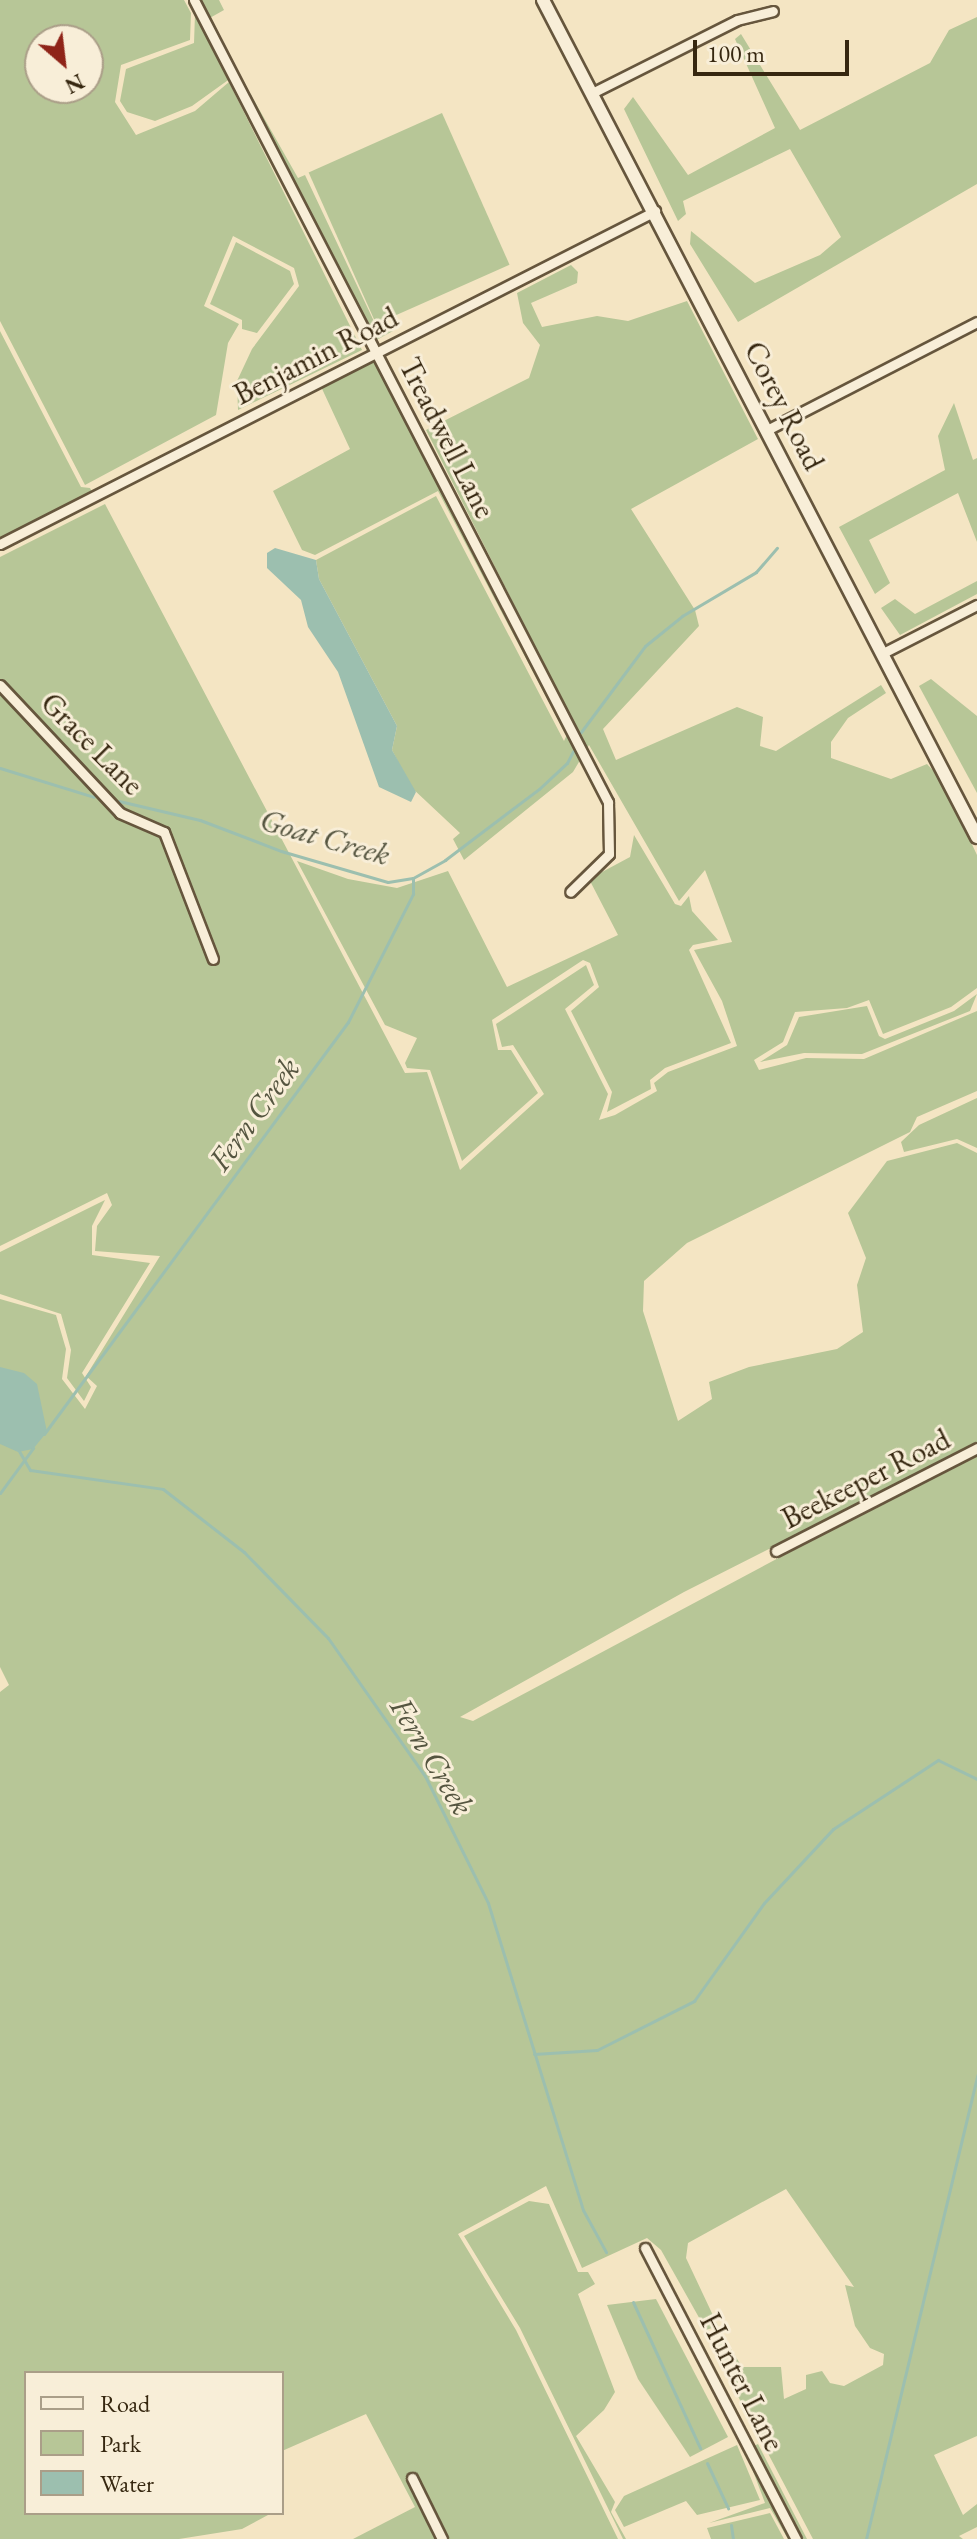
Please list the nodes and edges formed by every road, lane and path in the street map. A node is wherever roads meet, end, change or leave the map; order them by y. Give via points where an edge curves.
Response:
1 (194, 0) edge
2 (543, 0) edge
3 (773, 11) dead end
4 (592, 93) junction
5 (655, 211) junction
6 (977, 322) edge
7 (376, 352) junction
8 (767, 430) junction
9 (0, 544) edge
10 (977, 605) edge
11 (883, 653) junction
12 (0, 685) edge
13 (977, 837) edge
14 (570, 892) dead end
15 (213, 959) dead end
16 (977, 1448) edge
17 (776, 1551) dead end
18 (645, 2248) dead end
19 (412, 2478) dead end
20 (442, 2539) edge
21 (796, 2539) edge

1 - 7 street, Treadwell Lane
2 - 4 street, Corey Road
3 - 4 street via 737,20
4 - 5 street, Corey Road
5 - 7 street, Benjamin Road
5 - 8 street, Corey Road
6 - 8 street
7 - 9 street, Benjamin Road
7 - 14 street, Treadwell Lane via 608,802 609,854
8 - 11 street, Corey Road
10 - 11 street
11 - 13 street, Corey Road
12 - 15 street, Grace Lane via 120,813 164,832
16 - 17 street, Beekeeper Road
18 - 21 street, Hunter Lane
19 - 20 street

